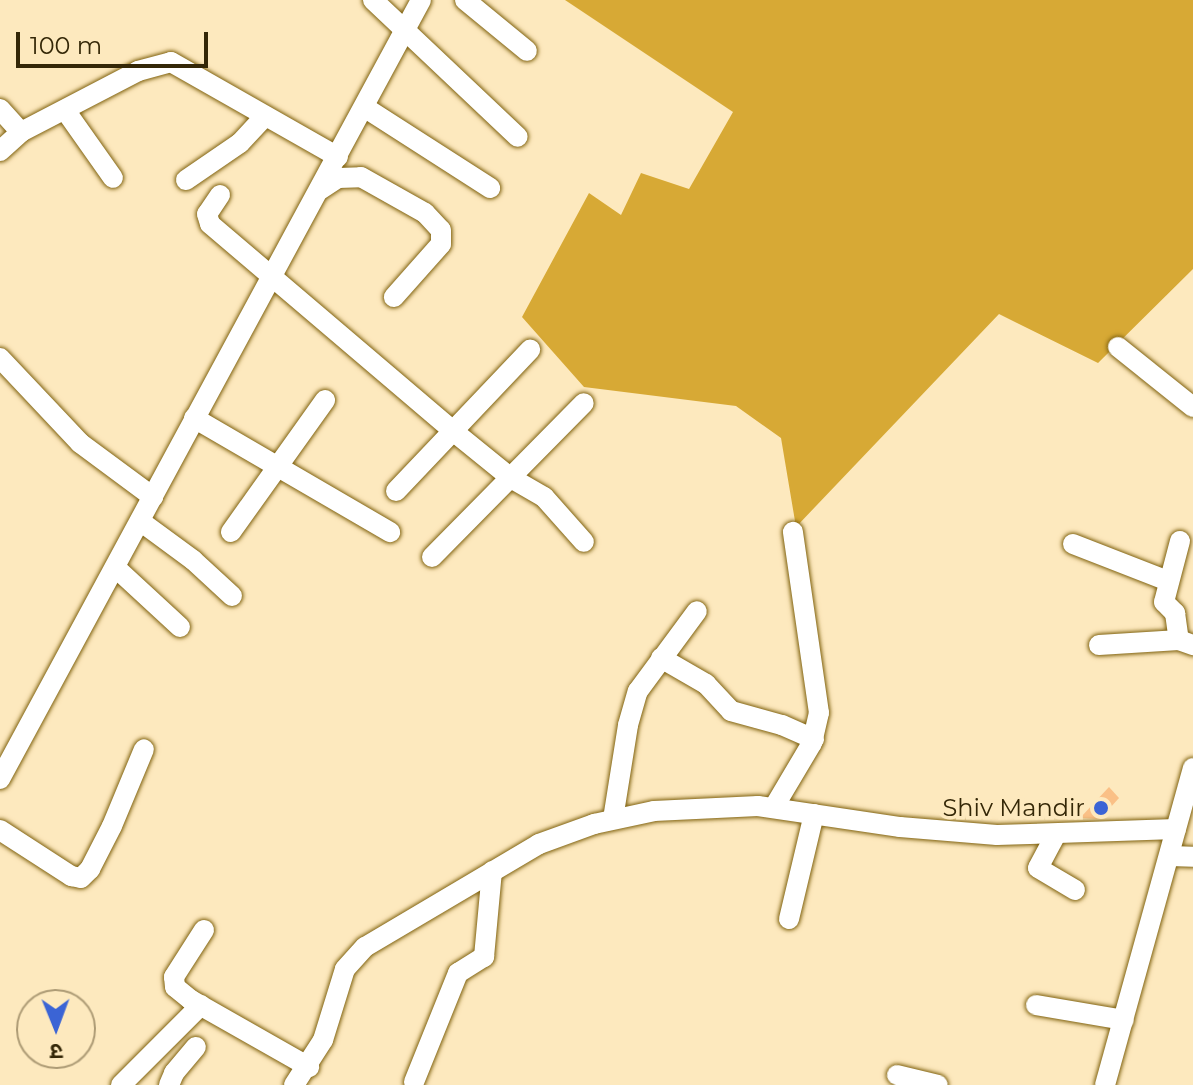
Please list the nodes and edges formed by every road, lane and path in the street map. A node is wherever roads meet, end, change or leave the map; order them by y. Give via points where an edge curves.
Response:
1 (373, 0) edge
2 (421, 0) edge
3 (465, 0) edge
4 (404, 30) junction
5 (527, 51) dead end
6 (364, 107) junction
7 (0, 109) edge
8 (65, 110) junction
9 (265, 116) junction
10 (21, 132) junction
11 (518, 137) dead end
12 (0, 151) edge
13 (338, 157) junction
14 (113, 178) dead end
15 (186, 180) dead end
16 (490, 188) dead end
17 (321, 189) junction
18 (220, 195) dead end
19 (275, 275) junction
20 (394, 297) dead end
21 (1118, 347) dead end
22 (530, 350) dead end
23 (0, 358) edge
24 (325, 400) dead end
25 (584, 403) dead end
26 (1193, 407) edge
27 (194, 418) junction
28 (453, 431) junction
29 (277, 469) junction
30 (511, 478) junction
31 (396, 491) dead end
32 (153, 497) junction
33 (140, 521) junction
34 (231, 532) dead end
35 (390, 532) dead end
36 (793, 532) dead end
37 (1180, 541) dead end
38 (584, 542) dead end
39 (1073, 544) dead end
40 (432, 557) dead end
41 (116, 568) junction
42 (1168, 581) junction
43 (232, 596) dead end
44 (697, 611) dead end
45 (180, 627) dead end
46 (1186, 642) edge
47 (1099, 645) dead end
48 (661, 658) junction
49 (814, 739) junction
50 (144, 749) dead end
51 (1193, 768) edge
52 (0, 779) edge
53 (774, 807) junction
54 (814, 814) junction
55 (613, 819) junction
56 (1176, 829) junction
57 (0, 830) edge
58 (1055, 836) junction
59 (1170, 856) junction
60 (1193, 857) edge
61 (492, 871) junction
62 (1075, 890) dead end
63 (789, 919) dead end
64 (204, 930) dead end
65 (201, 1005) junction
66 (1036, 1005) dead end
67 (1124, 1020) junction
68 (196, 1047) dead end
69 (309, 1067) junction
70 (897, 1075) dead end
71 (414, 1082) dead end
72 (121, 1085) edge
73 (169, 1085) edge
74 (294, 1085) edge
75 (938, 1085) edge
76 (1105, 1085) edge

1 - 4 street
2 - 4 street
3 - 5 street
4 - 6 street
4 - 11 street
6 - 13 street
6 - 16 street
7 - 10 street
8 - 9 street via 138,71 171,62
8 - 10 street
8 - 14 street
9 - 13 street
9 - 15 street via 240,143
10 - 12 street
13 - 17 street
17 - 19 street
17 - 20 street via 338,178 361,177 425,213 441,230 441,244
18 - 19 street via 207,214 210,224
19 - 27 street
19 - 28 street
21 - 26 street
22 - 28 street
23 - 32 street via 80,443
24 - 29 street
25 - 30 street
27 - 29 street
27 - 32 street
28 - 30 street
28 - 31 street
29 - 34 street
29 - 35 street
30 - 38 street via 544,497
30 - 40 street
32 - 33 street
33 - 41 street
33 - 43 street
36 - 49 street via 818,695
37 - 42 street
39 - 42 street
41 - 45 street
41 - 52 street
42 - 46 street via 1164,602 1175,613
44 - 48 street
46 - 47 street
48 - 49 street via 706,684 731,711
48 - 55 street via 638,691
49 - 53 street
50 - 57 street via 112,826 81,878
51 - 56 street
53 - 54 street
53 - 55 street via 704,807
54 - 58 street via 973,834
54 - 63 street
55 - 61 street via 539,844
56 - 58 street
56 - 59 street
58 - 62 street via 1038,868
59 - 60 street
59 - 67 street
61 - 69 street via 375,940 351,961
61 - 71 street via 484,957 458,973
64 - 65 street via 173,982
65 - 69 street
65 - 72 street
66 - 67 street
67 - 76 street
68 - 73 street
69 - 74 street
70 - 75 street

